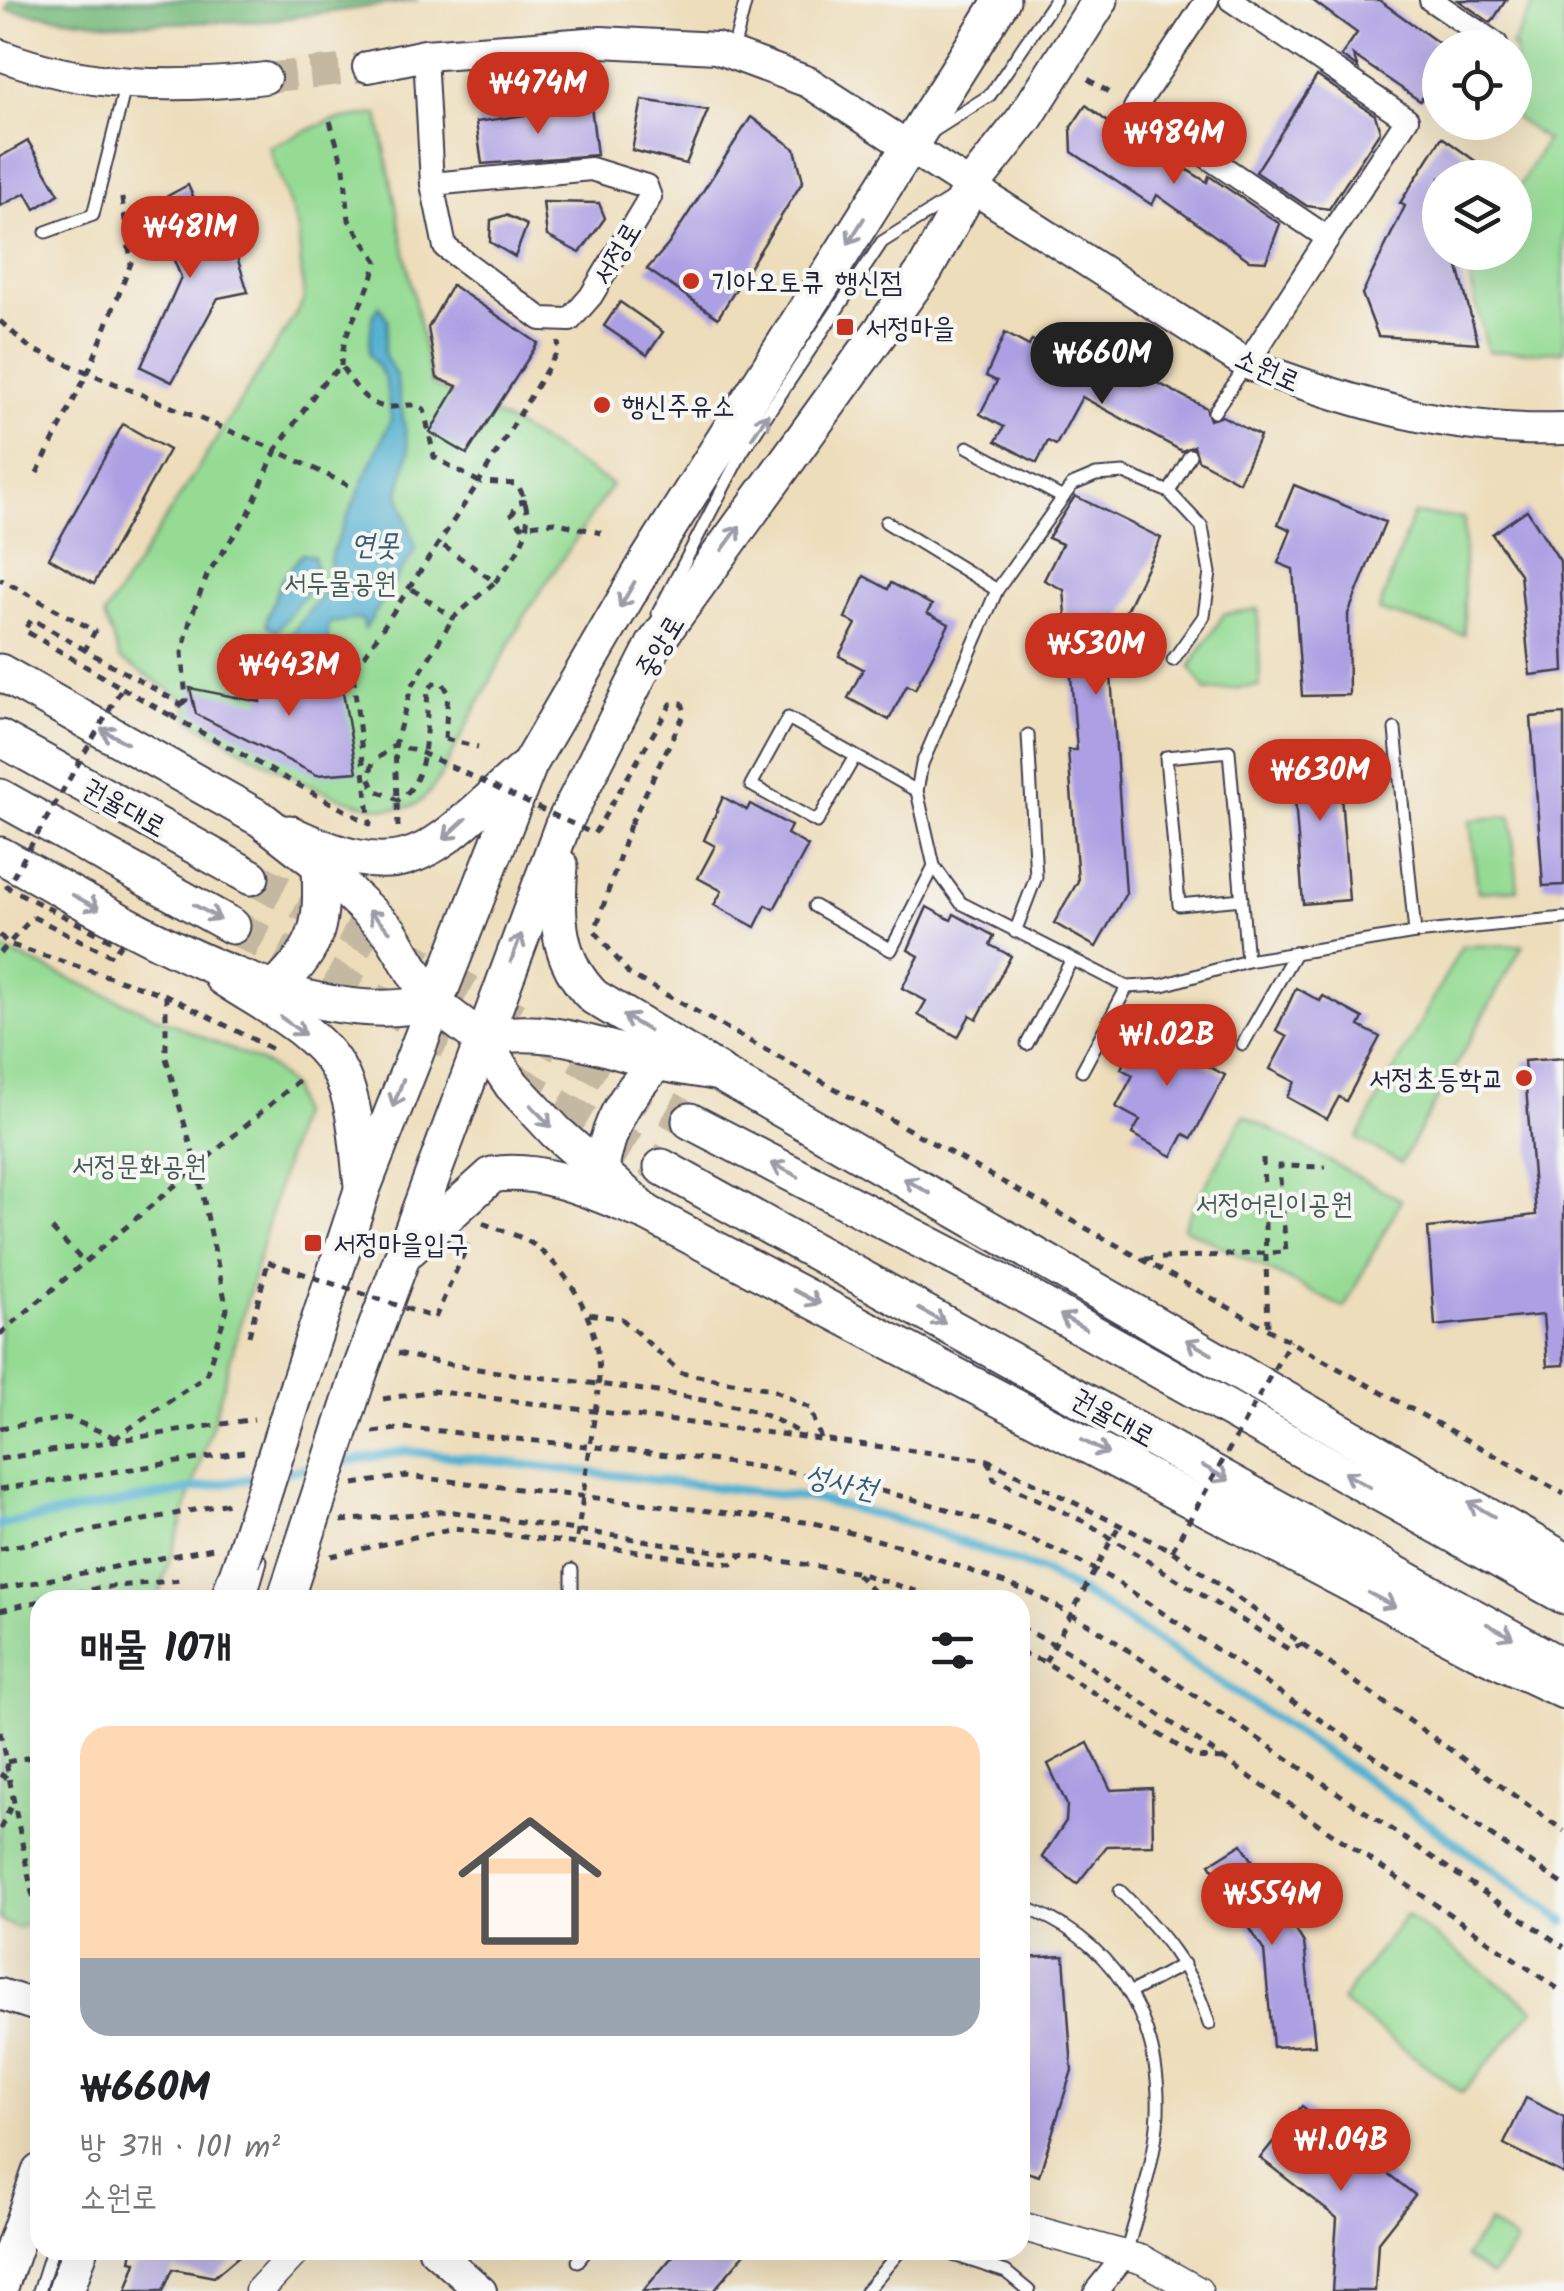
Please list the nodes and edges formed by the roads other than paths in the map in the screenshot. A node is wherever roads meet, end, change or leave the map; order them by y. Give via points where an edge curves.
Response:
1 (746, 0) edge
2 (1002, 0) edge
3 (1055, 0) edge
4 (1100, 0) edge
5 (1207, 0) edge
6 (1231, 0) edge
7 (1431, 0) edge
8 (1475, 30) edge
9 (732, 54) junction
10 (0, 55) edge
11 (424, 55) junction
12 (368, 66) tunnel mouth
13 (265, 78) tunnel mouth
14 (126, 83) junction
15 (906, 147) junction
16 (432, 184) junction
17 (972, 185) junction
18 (46, 232) dead end
19 (1328, 238) junction
20 (1248, 364) junction
21 (1214, 412) dead end
22 (1564, 429) edge
23 (968, 447) dead end
24 (1190, 456) dead end
25 (1169, 492) junction
26 (1063, 498) junction
27 (886, 522) dead end
28 (997, 590) junction
29 (1173, 660) dead end
30 (0, 672) edge
31 (1395, 729) dead end
32 (1028, 735) dead end
33 (0, 738) edge
34 (854, 758) junction
35 (529, 765) junction
36 (917, 791) junction
37 (0, 796) edge
38 (261, 820) junction
39 (564, 823) junction
40 (0, 855) edge
41 (320, 865) junction
42 (934, 866) junction
43 (250, 876) tunnel mouth
44 (1242, 899) junction
45 (814, 906) dead end
46 (1564, 918) edge
47 (232, 926) tunnel mouth
48 (1015, 932) junction
49 (1414, 932) junction
50 (1295, 953) junction
51 (1246, 960) junction
52 (1071, 962) junction
53 (213, 970) junction
54 (277, 986) junction
55 (1127, 987) junction
56 (432, 1002) junction
57 (481, 1039) junction
58 (1026, 1044) dead end
59 (1243, 1044) dead end
60 (658, 1062) junction
61 (1082, 1070) dead end
62 (720, 1073) junction
63 (690, 1121) tunnel mouth
64 (662, 1167) tunnel mouth
65 (600, 1174) junction
66 (362, 1187) junction
67 (646, 1213) junction
68 (402, 1257) junction
69 (242, 1556) junction
70 (1564, 1560) edge
71 (572, 1570) dead end
72 (231, 1590) edge
73 (248, 1590) edge
74 (292, 1590) edge
75 (572, 1590) edge
76 (1564, 1596) edge
77 (1564, 1667) edge
78 (1564, 1691) edge
79 (1120, 1892) dead end
80 (1030, 1909) edge
81 (1184, 1964) junction
82 (1132, 1992) junction
83 (0, 1994) edge
84 (30, 2004) edge
85 (1209, 2024) dead end
86 (30, 2201) edge
87 (1030, 2229) edge
88 (1126, 2254) junction
89 (49, 2260) edge
90 (77, 2260) edge
91 (289, 2260) edge
92 (445, 2260) edge
93 (892, 2260) edge
94 (969, 2260) edge
95 (0, 2287) edge
96 (39, 2291) edge
97 (66, 2291) edge
98 (260, 2291) edge
99 (481, 2291) edge
100 (866, 2291) edge
101 (1029, 2291) edge
102 (1096, 2291) edge
103 (1198, 2291) edge

1 - 9 lane
2 - 15 main road, 중앙로
3 - 15 lane via 990,96
4 - 17 main road, 중앙로 via 1025,118
5 - 19 street via 1135,108
6 - 19 street via 1407,120
7 - 8 street
9 - 11 main road via 601,42
9 - 15 main road via 808,82
10 - 14 main road via 42,71
11 - 12 main road
11 - 16 street
13 - 14 main road via 186,87
14 - 18 lane via 92,215
15 - 17 main road, 소원로
15 -> 35 main road, 중앙로 via 648,560
16 - 16 street, 서정로 via 591,168 646,186 650,197 592,296 570,320 556,322 516,303 445,247
17 - 20 main road, 소원로
39 -> 17 main road, 중앙로 via 654,645 925,270
39 -> 17 lane via 645,638 742,452 882,242
19 - 20 street
20 - 21 lane
20 - 22 main road, 소원로 via 1391,410 1498,431
23 - 26 lane
24 - 25 lane
25 - 26 lane via 1124,473 1096,475
25 - 29 lane via 1202,528 1210,572 1204,616
26 - 28 lane
27 - 28 lane
28 - 36 lane via 934,727
38 -> 30 main road
31 - 49 lane
32 - 48 lane via 1036,878
33 - 43 main road, 권율대로
34 - 34 lane via 788,718 751,786 817,822
34 - 36 lane
35 -> 38 main road via 414,858 360,862
35 - 56 main road, 중앙로
36 - 42 lane
37 -> 47 main road, 권율대로
38 - 41 main road
57 -> 39 main road, 중앙로
62 -> 39 main road via 594,997 570,970 557,910
40 -> 53 main road
41 - 54 main road via 319,932
56 -> 41 main road via 390,932
42 - 45 lane via 891,950
42 - 48 lane via 961,903
44 - 44 lane via 1179,904 1166,757 1229,751
44 - 51 lane
46 - 49 lane
48 - 52 lane
49 - 50 lane
50 - 51 lane
50 - 59 lane
51 - 55 lane via 1164,984
52 - 55 lane
52 - 58 lane
53 - 54 main road
53 -> 66 main road via 330,1058 350,1102
54 - 56 main road via 386,1010
55 - 61 lane
56 - 57 main road
56 -> 66 main road, 중앙로
57 - 60 main road via 509,1032 558,1035
57 -> 65 main road via 512,1085
57 - 68 main road, 중앙로
60 - 62 main road
60 - 65 main road via 618,1109
70 -> 62 main road
76 -> 63 main road via 994,1278
64 -> 77 main road, 권율대로
65 - 67 main road
66 - 69 main road, 중앙로, bridge
67 - 68 main road via 546,1176 492,1175
67 -> 78 main road
68 - 74 main road, 중앙로, bridge via 361,1368 316,1553
69 - 72 main road
69 - 73 lane
71 - 75 lane
79 - 81 lane
80 - 82 lane via 1096,1946
81 - 82 lane
81 - 85 lane
82 - 88 lane via 1154,2052 1158,2112 1148,2181
83 - 84 main road
86 - 95 main road
87 - 88 street
88 - 102 street
88 - 103 street
89 - 96 lane
90 - 97 main road
91 - 98 street
92 - 99 main road
93 - 100 lane
94 - 101 lane via 1006,2272

